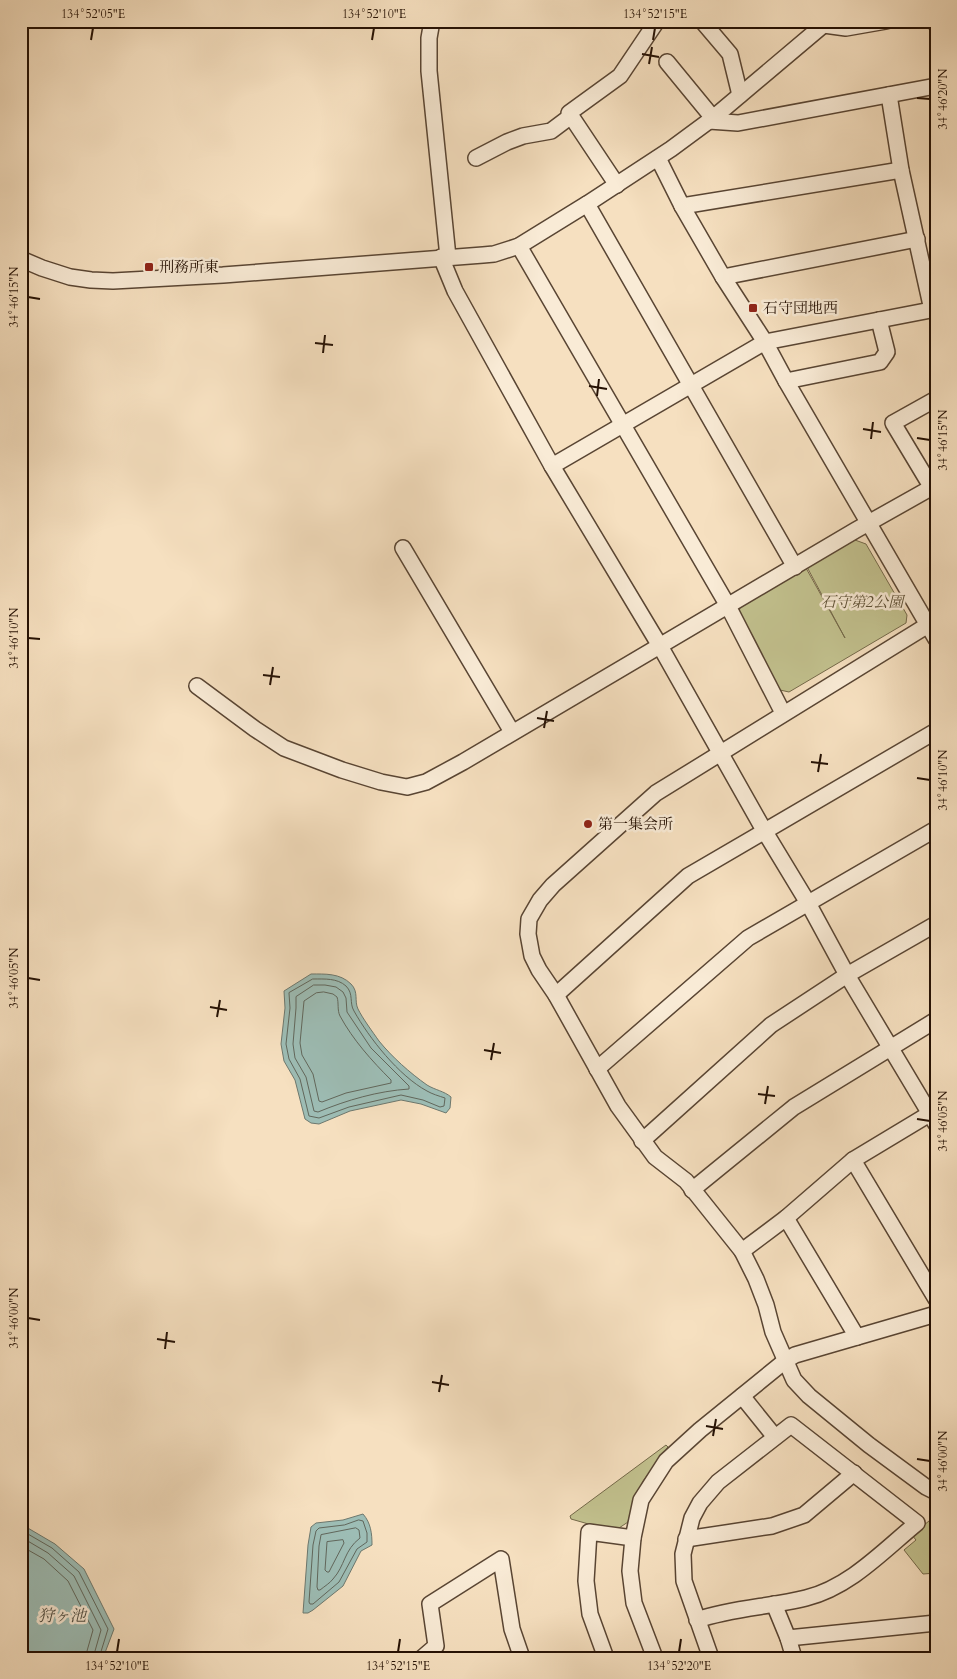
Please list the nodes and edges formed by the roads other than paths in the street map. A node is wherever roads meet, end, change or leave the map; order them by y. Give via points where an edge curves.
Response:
1 (432, 21) edge
2 (657, 21) edge
3 (702, 21) edge
4 (886, 21) edge
5 (932, 21) edge
6 (826, 23) edge
7 (936, 23) edge
8 (667, 62) dead end
9 (936, 86) edge
10 (740, 95) junction
11 (889, 95) junction
12 (571, 116) junction
13 (711, 120) junction
14 (476, 158) dead end
15 (658, 158) junction
16 (901, 170) junction
17 (617, 185) junction
18 (587, 204) junction
19 (682, 206) junction
20 (917, 239) junction
21 (519, 246) junction
22 (444, 257) junction
23 (21, 259) edge
24 (723, 277) junction
25 (934, 309) edge
26 (879, 320) junction
27 (765, 342) junction
28 (786, 381) junction
29 (691, 386) junction
30 (936, 398) edge
31 (623, 425) junction
32 (552, 466) junction
33 (934, 487) edge
34 (869, 523) junction
35 (403, 548) dead end
36 (795, 567) junction
37 (728, 606) junction
38 (932, 622) edge
39 (936, 639) edge
40 (660, 646) junction
41 (197, 686) dead end
42 (784, 713) junction
43 (936, 731) edge
44 (512, 732) junction
45 (721, 753) junction
46 (936, 829) edge
47 (765, 832) junction
48 (808, 903) junction
49 (936, 924) edge
50 (847, 975) junction
51 (556, 995) junction
52 (936, 1020) edge
53 (890, 1048) junction
54 (597, 1069) junction
55 (934, 1116) edge
56 (642, 1141) junction
57 (853, 1160) junction
58 (692, 1190) junction
59 (786, 1218) junction
60 (742, 1251) junction
61 (936, 1299) edge
62 (936, 1314) edge
63 (857, 1337) junction
64 (785, 1361) junction
65 (742, 1396) junction
66 (775, 1437) junction
67 (854, 1474) junction
68 (936, 1492) edge
69 (632, 1538) junction
70 (686, 1539) junction
71 (774, 1604) junction
72 (697, 1620) junction
73 (936, 1622) edge
74 (788, 1638) junction
75 (438, 1652) edge
76 (422, 1658) edge
77 (522, 1658) edge
78 (606, 1658) edge
79 (655, 1658) edge
80 (711, 1658) edge
81 (794, 1658) edge

1 - 22 street via 429,71
2 - 12 street via 620,76 569,113
3 - 10 street via 730,54
4 - 6 street via 846,28
5 - 7 street
6 - 10 street
8 - 13 street
9 - 11 street
10 - 13 street
11 - 13 street via 738,123
11 - 16 street
12 - 14 street via 551,130 523,136
12 - 17 street
13 - 15 street
15 - 17 street
15 - 19 street
16 - 19 street
16 - 20 street
17 - 18 street
18 - 21 street
18 - 29 street
19 - 24 street
20 - 24 street
20 - 25 street
21 - 22 street via 494,254
21 - 31 street
22 - 23 street via 113,281 70,277
22 - 32 street via 455,290
24 - 27 street
25 - 26 street
26 - 27 street
26 - 28 street via 887,352 880,362
27 - 28 street
27 - 29 street
28 - 34 street
29 - 31 street
29 - 36 street
30 - 33 street via 893,423
31 - 32 street
31 - 37 street
32 - 40 street
33 - 34 street
34 - 36 street
34 - 38 street
35 - 44 street
36 - 37 street
37 - 40 street
37 - 42 street
38 - 39 street
38 - 42 street
40 - 44 street
40 - 45 street
41 - 44 street via 284,748 342,770 407,787 426,782
42 - 45 street
43 - 47 street
45 - 47 street
45 - 51 street via 656,793 540,900 529,919 529,945 539,970
46 - 48 street
47 - 48 street
47 - 51 street via 688,876
48 - 50 street
48 - 54 street via 748,938
49 - 50 street
50 - 53 street
50 - 56 street via 771,1025
51 - 54 street
52 - 53 street
53 - 55 street
53 - 58 street via 794,1106
54 - 56 street
55 - 57 street
56 - 58 street
57 - 59 street
57 - 61 street
58 - 60 street
59 - 60 street
59 - 63 street
60 - 64 street via 756,1279 772,1332
62 - 63 street
63 - 64 street via 795,1355
64 - 65 street
64 - 68 street via 794,1380 809,1396 869,1445
65 - 66 street
65 - 69 street via 666,1461 641,1500
66 - 67 street via 791,1424
66 - 70 street via 718,1482 700,1503
67 - 70 street via 804,1515 772,1526
67 - 71 street via 917,1523 846,1581 808,1598
69 - 78 street via 588,1532 586,1582 590,1614
69 - 79 street via 630,1571 634,1603
70 - 72 street via 684,1581
71 - 72 street
71 - 74 street
72 - 80 street
73 - 74 street
74 - 81 street
75 - 76 street
75 - 77 street via 430,1604 501,1559 512,1629

